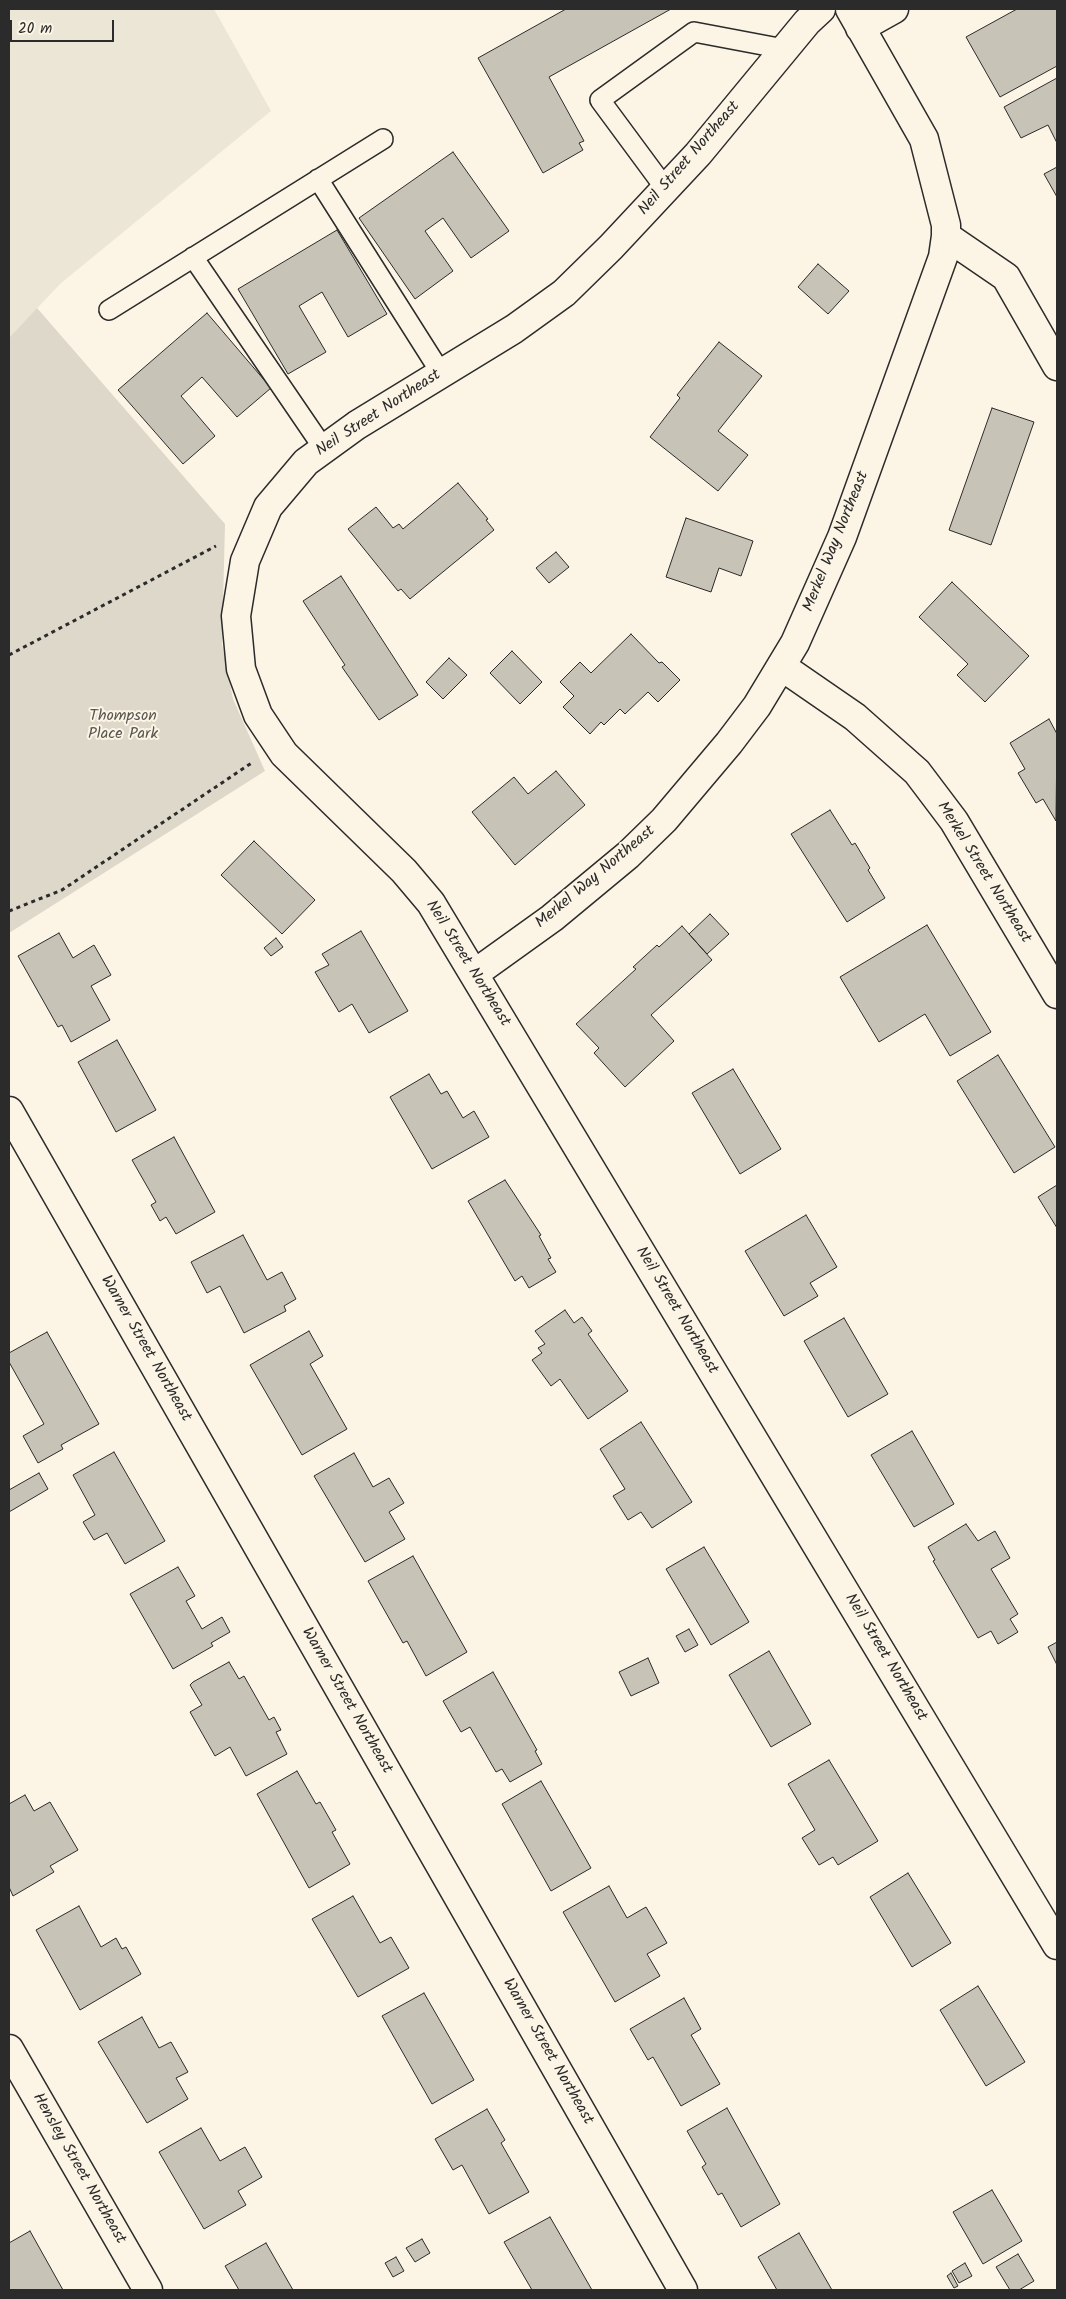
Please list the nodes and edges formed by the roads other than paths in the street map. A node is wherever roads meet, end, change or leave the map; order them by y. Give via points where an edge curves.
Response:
1 (821, 9) edge
2 (894, 9) edge
3 (855, 18) edge
4 (784, 49) junction
5 (383, 139) dead end
6 (318, 179) junction
7 (665, 188) junction
8 (946, 236) junction
9 (192, 257) junction
10 (108, 310) dead end
11 (1057, 366) edge
12 (441, 373) junction
13 (324, 449) junction
14 (781, 666) junction
15 (474, 974) junction
16 (1057, 994) edge
17 (9, 1111) edge
18 (1057, 1945) edge
19 (9, 2049) edge
20 (148, 2290) edge
21 (683, 2290) edge

1 - 4 street, Neil Street Northeast
2 - 3 street
3 - 8 street, Merkel Way Northeast via 924,139
4 - 7 street, Neil Street Northeast via 698,154
4 - 7 lane via 694,32 600,100
5 - 6 lane
6 - 9 lane
6 - 12 lane
7 - 12 street, Neil Street Northeast via 611,248 564,292 514,329
8 - 11 street via 1006,277
8 - 14 street, Merkel Way Northeast via 944,257 842,537 795,643
9 - 10 lane
9 - 13 lane
12 - 13 street, Neil Street Northeast
13 - 15 street, Neil Street Northeast via 306,462 268,507 245,561 236,616 241,668 258,715 284,754 404,872 431,903
14 - 15 street, Merkel Way Northeast via 729,743 664,820 628,855 559,912
14 - 16 street, Merkel Street Northeast via 855,717 917,772 954,821
15 - 18 street, Neil Street Northeast
17 - 21 street, Warner Street Northeast
19 - 20 street, Hensley Street Northeast

